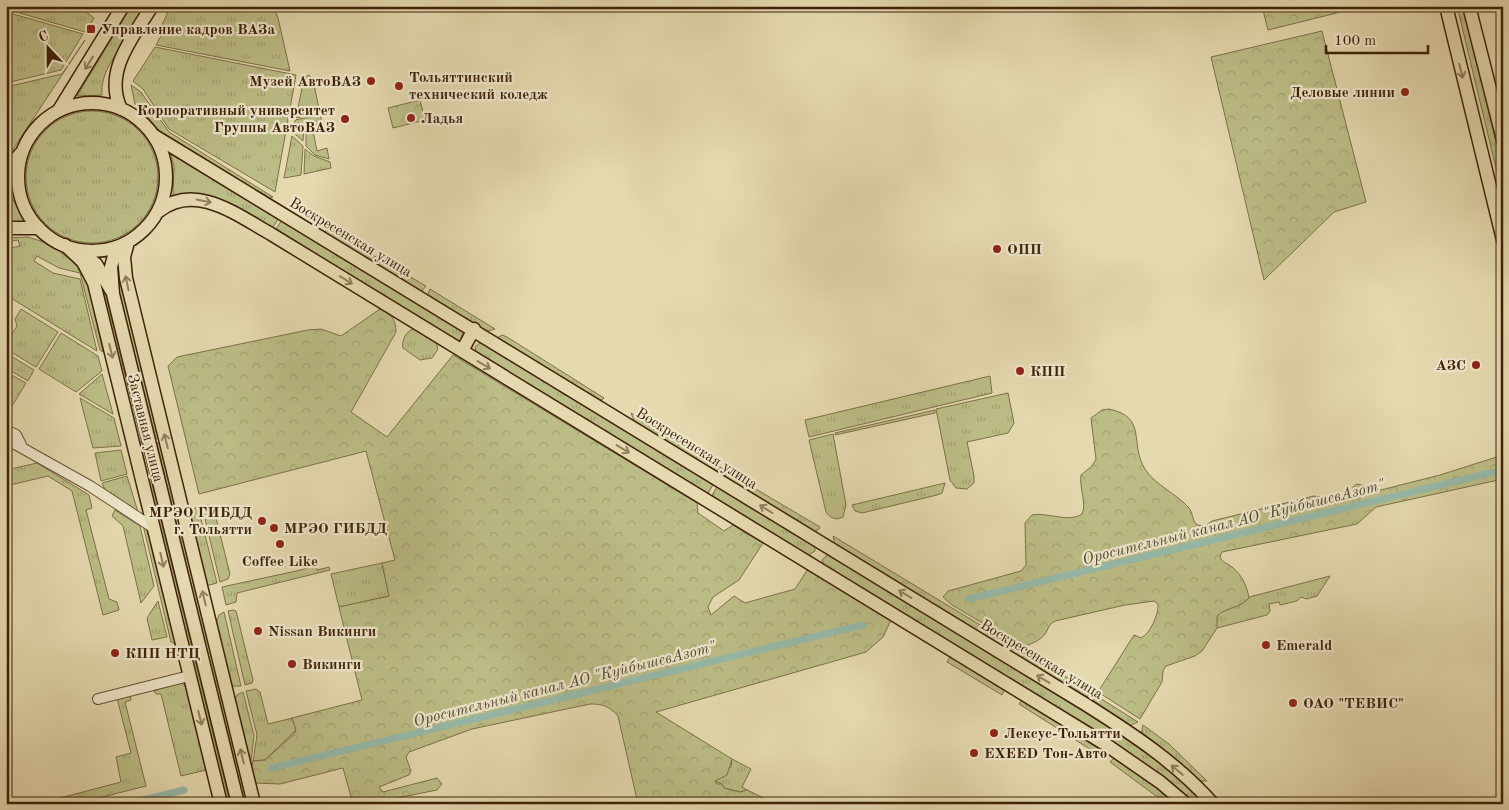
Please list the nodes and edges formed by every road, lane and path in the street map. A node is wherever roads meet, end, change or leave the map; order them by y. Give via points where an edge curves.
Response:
1 (124, 6) edge
2 (152, 6) edge
3 (1446, 6) edge
4 (1469, 6) edge
5 (121, 109) junction
6 (59, 110) junction
7 (153, 135) junction
8 (1503, 140) edge
9 (25, 148) junction
10 (6, 173) edge
11 (159, 211) junction
12 (6, 228) edge
13 (39, 228) junction
14 (1503, 240) edge
15 (128, 242) junction
16 (65, 245) junction
17 (116, 248) junction
18 (78, 250) junction
19 (113, 294) junction
20 (474, 329) junction
21 (462, 351) junction
22 (6, 430) edge
23 (6, 438) edge
24 (21, 445) junction
25 (149, 508) junction
26 (132, 513) junction
27 (154, 528) junction
28 (822, 544) junction
29 (810, 564) junction
30 (189, 676) junction
31 (98, 699) dead end
32 (232, 780) junction
33 (216, 785) junction
34 (221, 804) edge
35 (238, 804) edge
36 (254, 804) edge
37 (1186, 804) edge
38 (1212, 804) edge

1 -> 6 main road
2 - 5 main road via 115,72 114,90
3 -> 14 main road
4 - 8 main road
5 - 6 main road via 85,103
5 - 7 main road
6 - 9 main road via 44,120
7 - 11 main road via 166,170 165,193
7 - 20 main road, Воскресенская улица
9 - 10 main road
9 - 13 main road via 18,173 19,189 26,210
11 - 15 main road via 144,230
11 -> 21 main road via 187,199 223,207
12 - 13 main road
13 - 16 main road
15 - 17 main road
36 -> 15 main road, Заставная улица via 126,278 124,257
16 - 18 main road
16 -> 25 main road, Заставная улица via 82,262 94,283
17 - 18 main road via 90,252
17 - 19 main road, Заставная улица via 112,268
18 - 19 main road, Заставная улица via 96,264
19 - 32 main road, Заставная улица
20 - 21 main road
28 -> 20 main road, Воскресенская улица
21 -> 29 main road
22 - 24 street via 16,435
23 - 24 street
24 - 26 street
25 - 26 street via 144,514
25 - 27 main road, Заставная улица
26 - 27 street
27 -> 30 main road, Заставная улица
28 - 29 main road
38 -> 28 main road, Воскресенская улица via 1200,790 1132,734
29 - 37 main road via 1115,750
30 - 31 street
30 -> 33 main road, Заставная улица
32 - 33 main road
32 - 35 main road, Заставная улица
33 - 34 main road, Заставная улица

